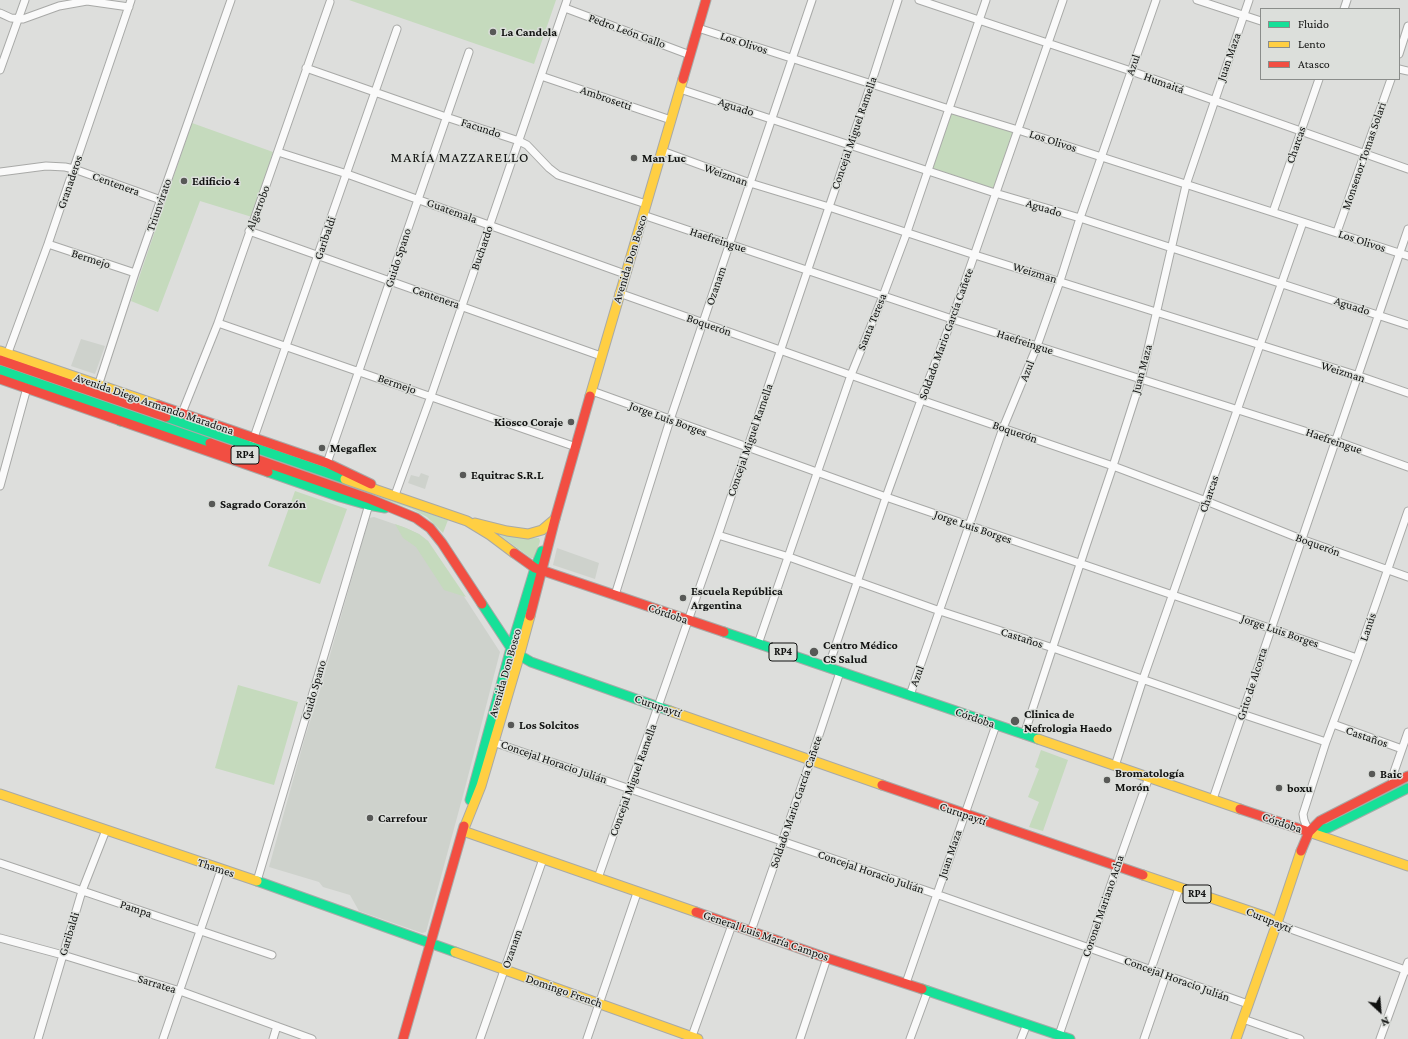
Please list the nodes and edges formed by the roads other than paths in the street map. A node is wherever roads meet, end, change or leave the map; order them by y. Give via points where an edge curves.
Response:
1 (25, 0) edge
2 (131, 0) edge
3 (231, 0) edge
4 (567, 0) edge
5 (706, 0) edge
6 (812, 0) edge
7 (898, 0) edge
8 (919, 0) edge
9 (986, 0) edge
10 (1063, 0) edge
11 (1156, 0) edge
12 (1196, 0) edge
13 (1249, 0) edge
14 (330, 2) dead end
15 (129, 8) junction
16 (565, 8) junction
17 (0, 13) edge
18 (1244, 16) junction
19 (18, 19) junction
20 (979, 20) junction
21 (1260, 22) edge
22 (1408, 26) edge
23 (698, 28) junction
24 (397, 29) dead end
25 (1048, 43) junction
26 (1400, 51) edge
27 (469, 52) dead end
28 (690, 55) junction
29 (792, 58) junction
30 (306, 68) junction
31 (0, 70) edge
32 (1131, 71) junction
33 (541, 76) junction
34 (1319, 80) edge
35 (1391, 80) edge
36 (871, 84) junction
37 (680, 89) junction
38 (376, 92) junction
39 (1214, 100) junction
40 (949, 109) junction
41 (446, 117) junction
42 (772, 119) junction
43 (671, 120) junction
44 (1018, 130) junction
45 (1300, 131) junction
46 (519, 140) junction
47 (851, 145) junction
48 (662, 151) junction
49 (278, 152) junction
50 (1364, 154) junction
51 (1101, 157) junction
52 (74, 169) junction
53 (1408, 169) edge
54 (928, 170) junction
55 (0, 172) edge
56 (347, 174) junction
57 (750, 183) junction
58 (1186, 185) junction
59 (995, 193) junction
60 (418, 199) junction
61 (161, 200) junction
62 (646, 204) junction
63 (829, 207) junction
64 (1273, 212) junction
65 (643, 215) junction
66 (1080, 218) junction
67 (1303, 222) junction
68 (490, 225) junction
69 (1408, 229) edge
70 (249, 231) junction
71 (907, 232) junction
72 (1337, 232) junction
73 (48, 244) junction
74 (730, 244) junction
75 (1171, 249) junction
76 (1400, 253) junction
77 (974, 255) junction
78 (319, 256) junction
79 (1408, 256) edge
80 (808, 270) junction
81 (135, 273) junction
82 (625, 274) junction
83 (391, 281) junction
84 (1060, 281) junction
85 (1281, 284) junction
86 (619, 293) junction
87 (883, 296) junction
88 (462, 306) junction
89 (1156, 313) junction
90 (1379, 315) junction
91 (952, 319) junction
92 (218, 323) junction
93 (703, 323) junction
94 (1408, 325) edge
95 (1260, 345) junction
96 (285, 346) junction
97 (1037, 346) junction
98 (781, 350) junction
99 (601, 356) junction
100 (2, 359) edge
101 (17, 371) junction
102 (359, 371) junction
103 (851, 375) junction
104 (1358, 376) junction
105 (0, 379) edge
106 (1141, 379) junction
107 (28, 384) junction
108 (97, 389) junction
109 (592, 391) junction
110 (1408, 394) edge
111 (431, 396) junction
112 (921, 400) junction
113 (92, 406) junction
114 (1238, 410) junction
115 (181, 417) junction
116 (670, 420) junction
117 (120, 421) junction
118 (1003, 428) junction
119 (171, 429) junction
120 (1336, 441) junction
121 (252, 442) junction
122 (576, 447) junction
123 (747, 448) junction
124 (327, 463) junction
125 (1113, 466) junction
126 (1408, 467) edge
127 (818, 473) junction
128 (0, 486) edge
129 (396, 495) junction
130 (886, 498) junction
131 (1206, 501) junction
132 (369, 502) junction
133 (1408, 511) edge
134 (555, 519) junction
135 (467, 521) junction
136 (968, 526) junction
137 (718, 535) junction
138 (1301, 539) junction
139 (789, 557) junction
140 (1081, 563) junction
141 (539, 569) junction
142 (1388, 570) junction
143 (1408, 577) edge
144 (858, 582) junction
145 (1174, 594) junction
146 (615, 595) junction
147 (940, 611) junction
148 (688, 620) junction
149 (1270, 628) junction
150 (758, 644) junction
151 (511, 648) junction
152 (1053, 648) junction
153 (519, 655) junction
154 (1357, 658) junction
155 (828, 668) junction
156 (840, 672) junction
157 (1143, 679) junction
158 (910, 695) junction
159 (658, 706) junction
160 (1242, 714) junction
161 (1333, 724) junction
162 (996, 725) junction
163 (1408, 732) edge
164 (1024, 734) junction
165 (493, 742) junction
166 (1326, 742) junction
167 (1402, 749) junction
168 (812, 759) junction
169 (1115, 766) junction
170 (1408, 776) edge
171 (1149, 777) junction
172 (1392, 784) junction
173 (630, 788) junction
174 (1408, 788) edge
175 (0, 794) edge
176 (1213, 799) junction
177 (964, 814) junction
178 (106, 830) junction
179 (463, 831) junction
180 (1309, 832) junction
181 (783, 842) junction
182 (543, 859) junction
183 (0, 863) edge
184 (1408, 866) edge
185 (1117, 867) junction
186 (221, 870) junction
187 (598, 878) junction
188 (257, 881) junction
189 (1179, 888) junction
190 (82, 891) junction
191 (638, 893) junction
192 (936, 894) junction
193 (1277, 923) junction
194 (732, 925) junction
195 (751, 931) junction
196 (200, 932) junction
197 (0, 938) edge
198 (431, 943) junction
199 (1089, 947) junction
200 (63, 955) junction
201 (272, 955) dead end
202 (827, 958) junction
203 (1408, 962) edge
204 (1151, 969) junction
205 (505, 970) junction
206 (1406, 971) edge
207 (1166, 975) junction
208 (906, 983) junction
209 (928, 990) junction
210 (180, 991) junction
211 (600, 1003) junction
212 (1248, 1004) junction
213 (1243, 1019) junction
214 (1027, 1024) junction
215 (277, 1026) junction
216 (1059, 1035) junction
217 (693, 1038) edge
218 (38, 1039) edge
219 (163, 1039) edge
220 (273, 1039) edge
221 (312, 1039) edge
222 (403, 1039) edge
223 (480, 1039) edge
224 (587, 1039) edge
225 (800, 1039) edge
226 (910, 1039) edge
227 (1021, 1039) edge
228 (1070, 1039) edge
229 (1144, 1039) edge
230 (1236, 1039) edge
231 (1300, 1039) edge
232 (1380, 1039) edge

1 - 19 street
2 - 15 street, Granaderos
3 - 61 street, Triunvirato
4 - 16 street, Buchardo
5 - 23 main road, Avenida Don Bosco
6 - 29 street, Ozanam
7 - 36 street, Concejal Miguel Ramella
8 - 20 street, Humaitá
9 - 20 street, Santa Teresa
10 - 25 street, Soldado Mario García Cañete
11 - 32 street, Azul
12 - 18 street
13 - 18 street, Juan Maza
14 - 30 street, Algarrobo
15 - 19 street via 87,1 59,6 30,18
15 - 52 street, Granaderos
16 - 28 street, Pedro León Gallo
16 - 33 street, Buchardo
17 - 19 street
18 - 21 street
18 - 39 street, Juan Maza
19 - 31 street
20 - 25 street, Humaitá
20 - 40 street, Santa Teresa
22 - 26 street
23 - 28 main road, Avenida Don Bosco
23 - 29 street, Los Olivos
24 - 38 street, Garibaldi
25 - 32 street, Humaitá
25 - 44 street, Soldado Mario García Cañete
27 - 41 street, Guido Spano
28 - 37 main road, Avenida Don Bosco
29 - 36 street, Los Olivos
29 - 42 street, Ozanam
30 - 38 street, Facundo
30 - 49 street, Algarrobo
32 - 39 street, Humaitá
32 - 51 street, Azul
33 - 43 street, Ambrosetti
33 - 46 street, Buchardo
34 - 45 street, Charcas
35 - 50 street, Monsenor Tomas Solari
36 - 40 street, Los Olivos
36 - 47 street, Concejal Miguel Ramella
37 - 42 street, Aguado
37 - 43 main road, Avenida Don Bosco
38 - 41 street, Facundo
38 - 56 street, Garibaldi
39 - 45 street, Humaitá
39 - 58 street, Juan Maza
40 - 44 street, Los Olivos
40 - 54 street, Santa Teresa
41 - 46 street, Facundo
41 - 60 street, Guido Spano
42 - 47 street, Aguado
42 - 57 street, Ozanam
43 - 48 main road, Avenida Don Bosco
44 - 51 street, Los Olivos
44 - 59 street, Soldado Mario García Cañete
45 - 50 street, Humaitá
45 - 64 street, Charcas
46 - 62 street, Facundo via 558,175
46 - 68 street, Buchardo
47 - 54 street, Aguado
47 - 63 street, Concejal Miguel Ramella
48 - 57 street, Weizman
48 - 62 main road, Avenida Don Bosco
49 - 56 street, Guatemala
49 - 70 street, Algarrobo
50 - 53 street, Humaitá
50 - 72 street, Monsenor Tomas Solari
51 - 58 street, Los Olivos
51 - 66 street, Azul
52 - 55 street, Centenera via 46,166
52 - 61 street, Centenera
52 - 73 street, Granaderos
54 - 59 street, Aguado
54 - 71 street, Santa Teresa
56 - 60 street, Guatemala
56 - 78 street, Garibaldi
57 - 63 street, Weizman
57 - 74 street, Ozanam
58 - 64 street, Los Olivos
58 - 75 street, Juan Maza
59 - 66 street, Aguado
59 - 77 street, Soldado Mario García Cañete
60 - 68 street, Guatemala
60 - 83 street, Guido Spano
61 - 81 street, Triunvirato
62 - 65 main road, Avenida Don Bosco
63 - 71 street, Weizman
63 - 80 street, Concejal Miguel Ramella
64 - 67 street, Los Olivos
65 - 74 street, Haefreingue
65 - 82 main road, Avenida Don Bosco
66 - 75 street, Aguado
66 - 84 street, Azul
67 - 72 street, Los Olivos
67 - 85 street, Charcas
68 - 82 street, Guatemala
68 - 88 street, Buchardo
69 - 76 street, Grito de Alcorta
70 - 78 street, Centenera
70 - 92 street, Algarrobo
71 - 77 street, Weizman
71 - 87 street, Santa Teresa
72 - 76 street, Los Olivos
73 - 81 street, Bermejo
73 - 100 street, Granaderos
74 - 80 street, Haefreingue
74 - 93 street, Ozanam
75 - 85 street, Aguado
75 - 89 street, Juan Maza
76 - 79 street, Los Olivos
76 - 90 street, Grito de Alcorta
77 - 84 street, Weizman
77 - 91 street, Soldado Mario García Cañete
78 - 83 street, Centenera
78 - 96 street, Garibaldi
80 - 87 street, Haefreingue
80 - 98 street, Concejal Miguel Ramella
81 - 108 street, Triunvirato
82 - 86 main road, Avenida Don Bosco
83 - 88 street, Centenera
83 - 102 street, Guido Spano
84 - 89 street, Weizman
84 - 97 street, Azul
85 - 90 street, Aguado
85 - 95 street, Charcas
86 - 93 street, Boquerón
86 - 99 main road, Avenida Don Bosco
87 - 91 street, Haefreingue
87 - 103 street, Santa Teresa
88 - 99 street, Centenera
88 - 111 street, Buchardo
89 - 95 street, Weizman
89 - 106 street, Juan Maza
90 - 94 street, Aguado
90 - 104 street, Grito de Alcorta
91 - 97 street, Haefreingue
91 - 112 street, Soldado Mario García Cañete
92 - 96 street, Bermejo
92 - 115 street, Algarrobo
93 - 98 street, Boquerón
93 - 116 street, Ozanam
95 - 104 street, Weizman
95 - 114 street, Charcas
96 - 102 street, Bermejo
96 - 121 street, Garibaldi
97 - 106 street, Haefreingue
97 - 118 street, Azul
98 - 103 street, Boquerón
98 - 123 street, Concejal Miguel Ramella
99 - 109 main road, Avenida Don Bosco
100 - 101 main road, Avenida Diego Armando Maradona / RP4
100 - 108 main road, Avenida Diego Armando Maradona
101 - 107 main road, Avenida Diego Armando Maradona / RP4
101 - 108 main road, Avenida Diego Armando Maradona / RP4
102 - 111 street, Bermejo
102 - 124 street, Guido Spano
103 - 112 street, Boquerón
103 - 127 street, Santa Teresa
104 - 110 street, Weizman
104 - 120 street, Grito de Alcorta
105 - 107 main road, Avenida Diego Armando Maradona
106 - 114 street, Haefreingue
106 - 125 street, Juan Maza
107 - 113 main road, Avenida Diego Armando Maradona / RP4
107 - 128 street
108 - 113 street, Triunvirato
108 - 115 main road, Avenida Diego Armando Maradona / RP4
109 - 116 street, Jorge Luis Borges
109 - 122 main road, Avenida Don Bosco
111 - 122 street, Bermejo
111 - 129 street, Buchardo
112 - 118 street, Boquerón
112 - 130 street, Soldado Mario García Cañete
113 - 117 main road, Avenida Diego Armando Maradona
113 - 119 main road, Avenida Diego Armando Maradona / RP4
114 - 120 street, Haefreingue
114 - 131 street, Charcas
115 - 121 main road, Avenida Diego Armando Maradona / RP4
116 - 123 street, Jorge Luis Borges
116 - 146 street, Ozanam
117 - 119 main road
117 - 132 main road, Avenida Diego Armando Maradona via 340,497
118 - 125 street, Boquerón
118 - 136 street, Azul
119 - 132 main road, Avenida Diego Armando Maradona / RP4
120 - 126 street, Haefreingue
120 - 138 street, Grito de Alcorta
121 - 124 main road, Avenida Diego Armando Maradona
121 - 129 main road, Avenida Diego Armando Maradona / RP4
122 - 134 main road, Avenida Don Bosco
123 - 127 street, Jorge Luis Borges
123 - 137 street, Concejal Miguel Ramella
124 - 129 main road, Avenida Diego Armando Maradona
125 - 131 street, Boquerón
125 - 140 street, Juan Maza
127 - 130 street, Jorge Luis Borges
127 - 139 street, Santa Teresa
129 - 135 main road, Avenida Diego Armando Maradona / RP4
130 - 136 street, Jorge Luis Borges
130 - 144 street, Soldado Mario García Cañete
131 - 138 street, Boquerón
131 - 145 street, Charcas
132 - 151 main road, Avenida Diego Armando Maradona / RP4 via 416,518 437,535
132 - 188 street, Guido Spano
133 - 142 street, Lanús
134 - 135 main road via 542,530 528,534
134 - 141 main road, Avenida Don Bosco
135 - 141 main road, Avenida Diego Armando Maradona / RP4
136 - 140 street, Jorge Luis Borges
136 - 147 street, Azul
137 - 139 street, Castaños
137 - 148 street, Concejal Miguel Ramella
138 - 142 street, Boquerón
138 - 149 street, Grito de Alcorta
139 - 144 street, Castaños
139 - 150 street, Santa Teresa
140 - 145 street, Jorge Luis Borges
140 - 152 street, Juan Maza
141 - 146 main road, Córdoba / RP4
141 - 151 main road, Avenida Don Bosco
141 - 153 main road, Avenida Don Bosco
142 - 143 street, Boquerón
142 - 154 street, Lanús
144 - 147 street, Castaños
144 - 155 street, Soldado Mario García Cañete
145 - 149 street, Jorge Luis Borges
145 - 157 street, Charcas
146 - 148 main road, Córdoba / RP4
147 - 152 street, Castaños
147 - 158 street, Azul
148 - 150 main road, Córdoba / RP4
148 - 159 street, Concejal Miguel Ramella
149 - 154 street, Jorge Luis Borges
149 - 160 street, Grito de Alcorta
150 - 155 main road, Córdoba / RP4
151 - 153 main road, Avenida Diego Armando Maradona / RP4
151 - 179 main road, Avenida Don Bosco
152 - 157 street, Castaños
152 - 164 street, Juan Maza
153 - 159 main road, Curupaytí / RP4 via 531,662
153 - 165 main road, Avenida Don Bosco
154 - 161 street, Lanús
155 - 156 main road, Córdoba / RP4
156 - 158 main road, Córdoba / RP4
156 - 168 street, Soldado Mario García Cañete
157 - 160 street, Castaños
157 - 169 street, Charcas
158 - 162 main road, Córdoba / RP4
159 - 168 main road, Curupaytí / RP4
159 - 173 street, Concejal Miguel Ramella
160 - 166 street, Castaños
160 - 176 street, Grito de Alcorta
161 - 166 street, Lanús
161 - 167 street, Castaños
162 - 164 main road, Córdoba / RP4
162 - 177 street, Juan Maza
163 - 167 street
164 - 169 main road, Córdoba / RP4
165 - 173 street, Concejal Horacio Julián
165 - 179 main road, Avenida Don Bosco via 481,786
166 - 180 street, Lanús via 1303,814
167 - 172 street
168 - 177 main road, Curupaytí / RP4
168 - 181 street, Soldado Mario García Cañete
169 - 171 main road, Córdoba / RP4
170 - 172 main road
171 - 176 main road, Córdoba / RP4
171 - 185 street, Coronel Mariano Acha
172 - 180 main road via 1320,821
173 - 181 street, Concejal Horacio Julián
173 - 187 street, Concejal Miguel Ramella
174 - 180 main road via 1328,828
175 - 178 main road, Thames
176 - 180 main road, Córdoba / RP4
177 - 185 main road, Curupaytí / RP4
177 - 192 street, Juan Maza
178 - 186 main road, Thames
178 - 190 street, Garibaldi
179 - 182 main road, General Luis María Campos
179 - 198 main road, Avenida Don Bosco
180 - 184 main road, Córdoba
180 - 193 main road
181 - 192 street, Concejal Horacio Julián
181 - 195 street, Soldado Mario García Cañete
182 - 187 main road, General Luis María Campos
182 - 205 street, Ozanam
183 - 190 street, Pampa
185 - 189 main road, Curupaytí / RP4
185 - 199 street, Coronel Mariano Acha
186 - 188 main road, Thames
186 - 196 street
187 - 191 main road, General Luis María Campos
188 - 198 main road, Thames
189 - 193 main road, Curupaytí / RP4 via 1268,917
189 - 204 street
190 - 196 street, Pampa
190 - 200 street, Garibaldi
191 - 194 main road, General Luis María Campos
191 - 211 street
192 - 199 street, Concejal Horacio Julián
192 - 208 street, Juan Maza
193 - 206 street, Curupaytí
193 - 212 main road
194 - 195 main road, General Luis María Campos
194 - 217 street
195 - 202 main road, General Luis María Campos
196 - 201 street, Pampa
196 - 210 street
197 - 200 street, Sarratea
198 - 205 main road, Domingo French
198 - 222 main road, Avenida Don Bosco
199 - 204 street, Concejal Horacio Julián
199 - 216 street, Coronel Mariano Acha
200 - 210 street, Sarratea
200 - 218 street, Garibaldi
202 - 208 main road, General Luis María Campos
202 - 225 street
203 - 206 street
204 - 207 street, Concejal Horacio Julián
205 - 211 main road, Domingo French
205 - 223 street, Ozanam
206 - 232 street
207 - 212 street, Concejal Horacio Julián
207 - 229 street
208 - 209 main road, General Luis María Campos
209 - 214 main road, General Luis María Campos
209 - 226 street
210 - 215 street, Sarratea
210 - 219 street
211 - 217 main road, Domingo French
211 - 224 street
212 - 213 main road
213 - 230 main road
213 - 231 street
214 - 216 main road, General Luis María Campos
214 - 227 street
215 - 220 street
215 - 221 street, Sarratea
216 - 228 main road, General Luis María Campos

